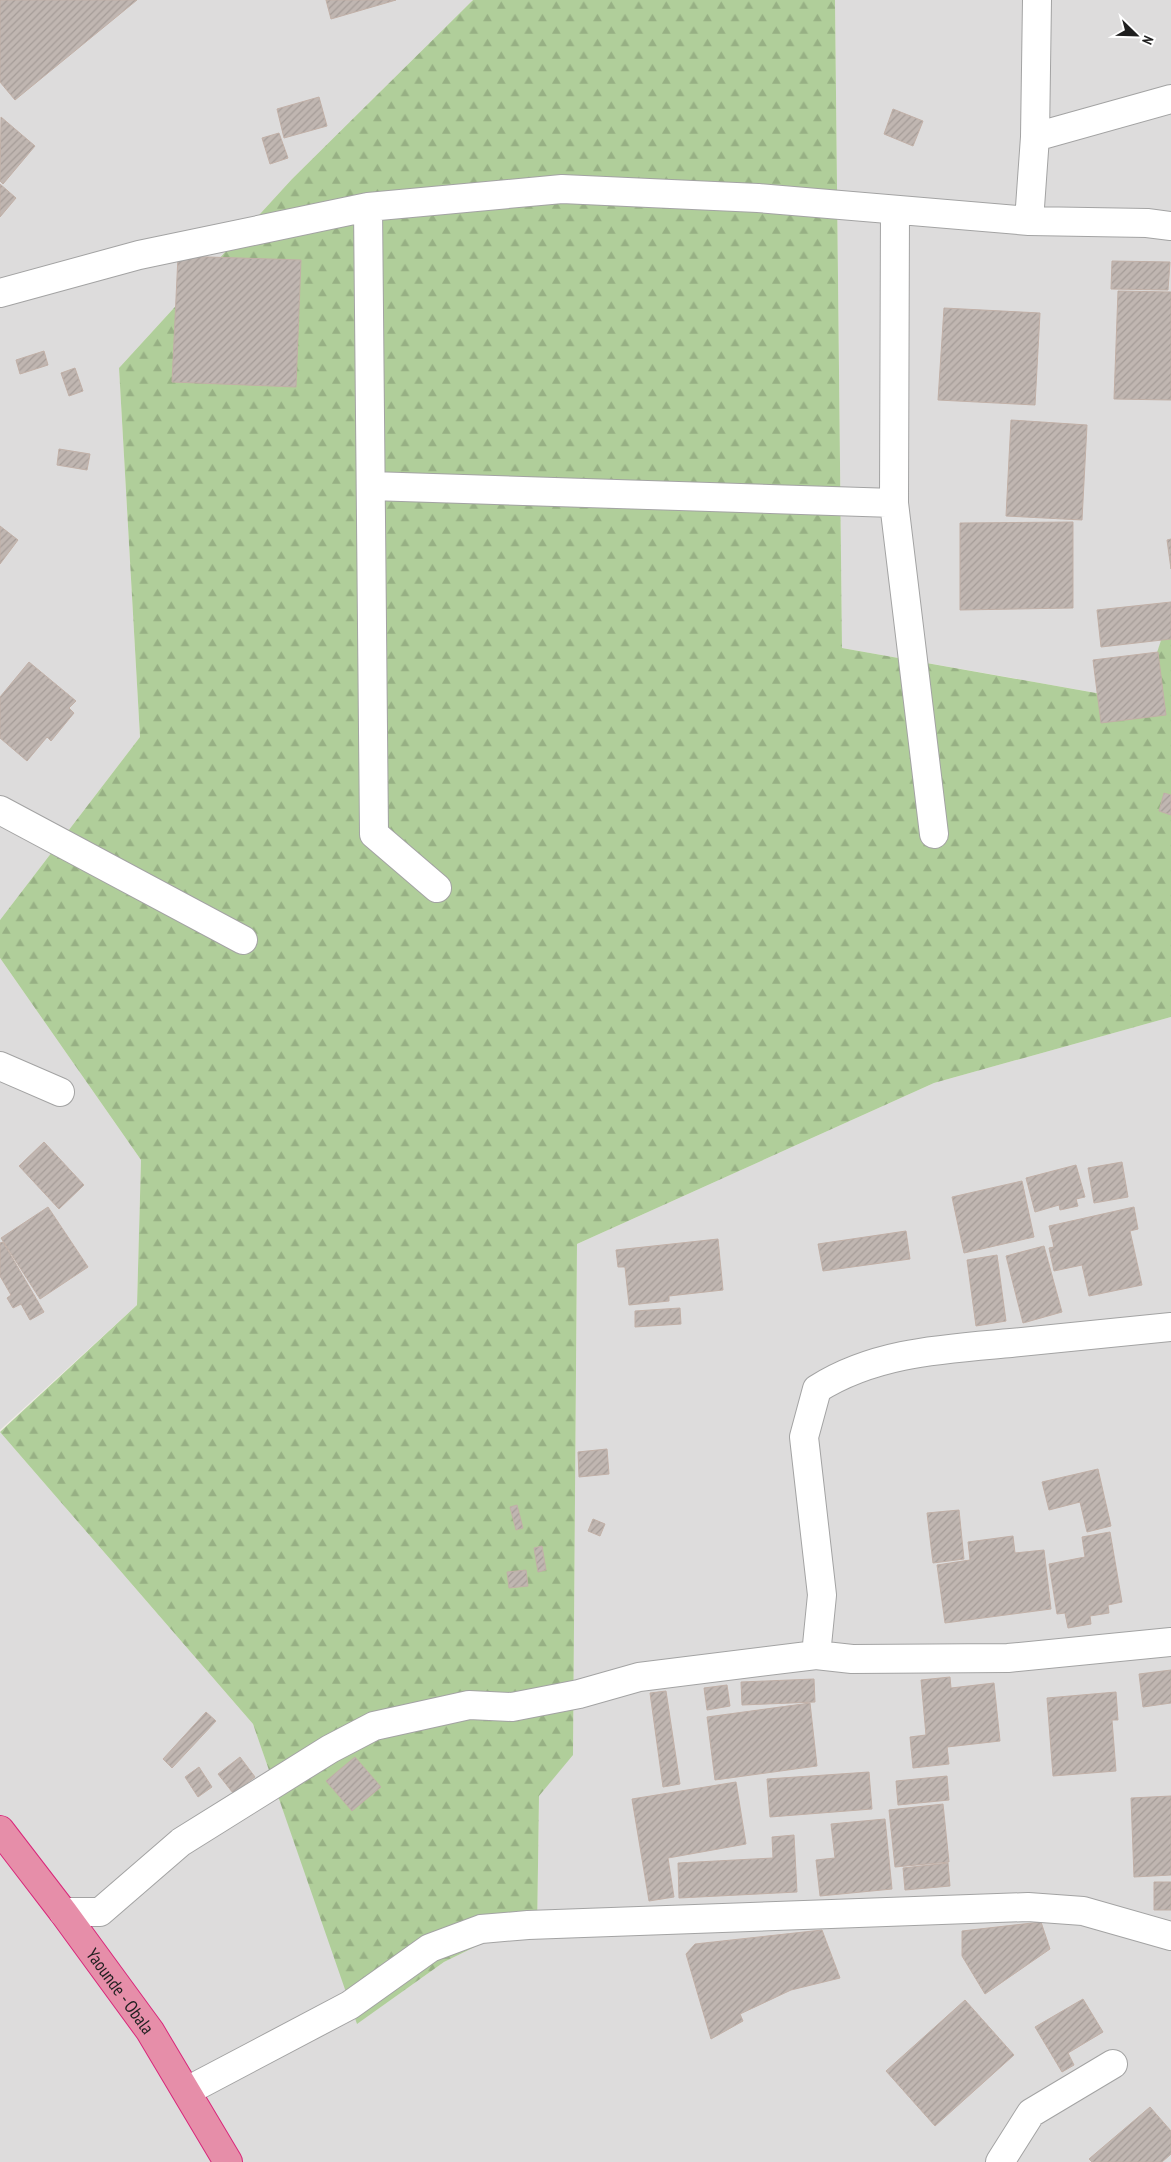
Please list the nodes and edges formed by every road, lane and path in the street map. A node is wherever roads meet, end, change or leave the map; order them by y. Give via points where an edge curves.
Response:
1 (1037, 0) edge
2 (1171, 99) edge
3 (1035, 137) junction
4 (368, 207) junction
5 (895, 210) junction
6 (1029, 221) junction
7 (1171, 226) edge
8 (0, 293) edge
9 (371, 486) junction
10 (894, 503) junction
11 (0, 810) edge
12 (934, 834) dead end
13 (437, 888) dead end
14 (243, 940) dead end
15 (0, 1066) edge
16 (60, 1092) dead end
17 (1171, 1327) edge
18 (1171, 1642) edge
19 (816, 1655) junction
20 (0, 1830) edge
21 (64, 1912) junction
22 (1171, 1936) edge
23 (1114, 2064) dead end
24 (186, 2091) junction
25 (228, 2162) edge
26 (1000, 2162) edge

1 - 3 street
2 - 3 street
3 - 6 street
4 - 5 street via 562,189 758,198
4 - 8 street via 139,255
4 - 9 street
5 - 6 street
5 - 10 street
6 - 7 street
9 - 10 street
9 - 13 street via 374,834
10 - 12 street
11 - 14 street
15 - 16 street
17 - 19 street via 927,1351 875,1362 838,1376 817,1389 804,1437 822,1595
18 - 19 street via 1008,1658
19 - 21 street via 639,1678 512,1707 469,1705 374,1726 330,1749 181,1842 100,1912
20 - 21 highway, Yaounde - Obala
21 - 24 highway, Yaounde - Obala via 150,2031
22 - 24 street via 1083,1911 1028,1907 481,1929 430,1948 350,2005
23 - 26 street via 1031,2113
24 - 25 highway, Yaounde - Obala

